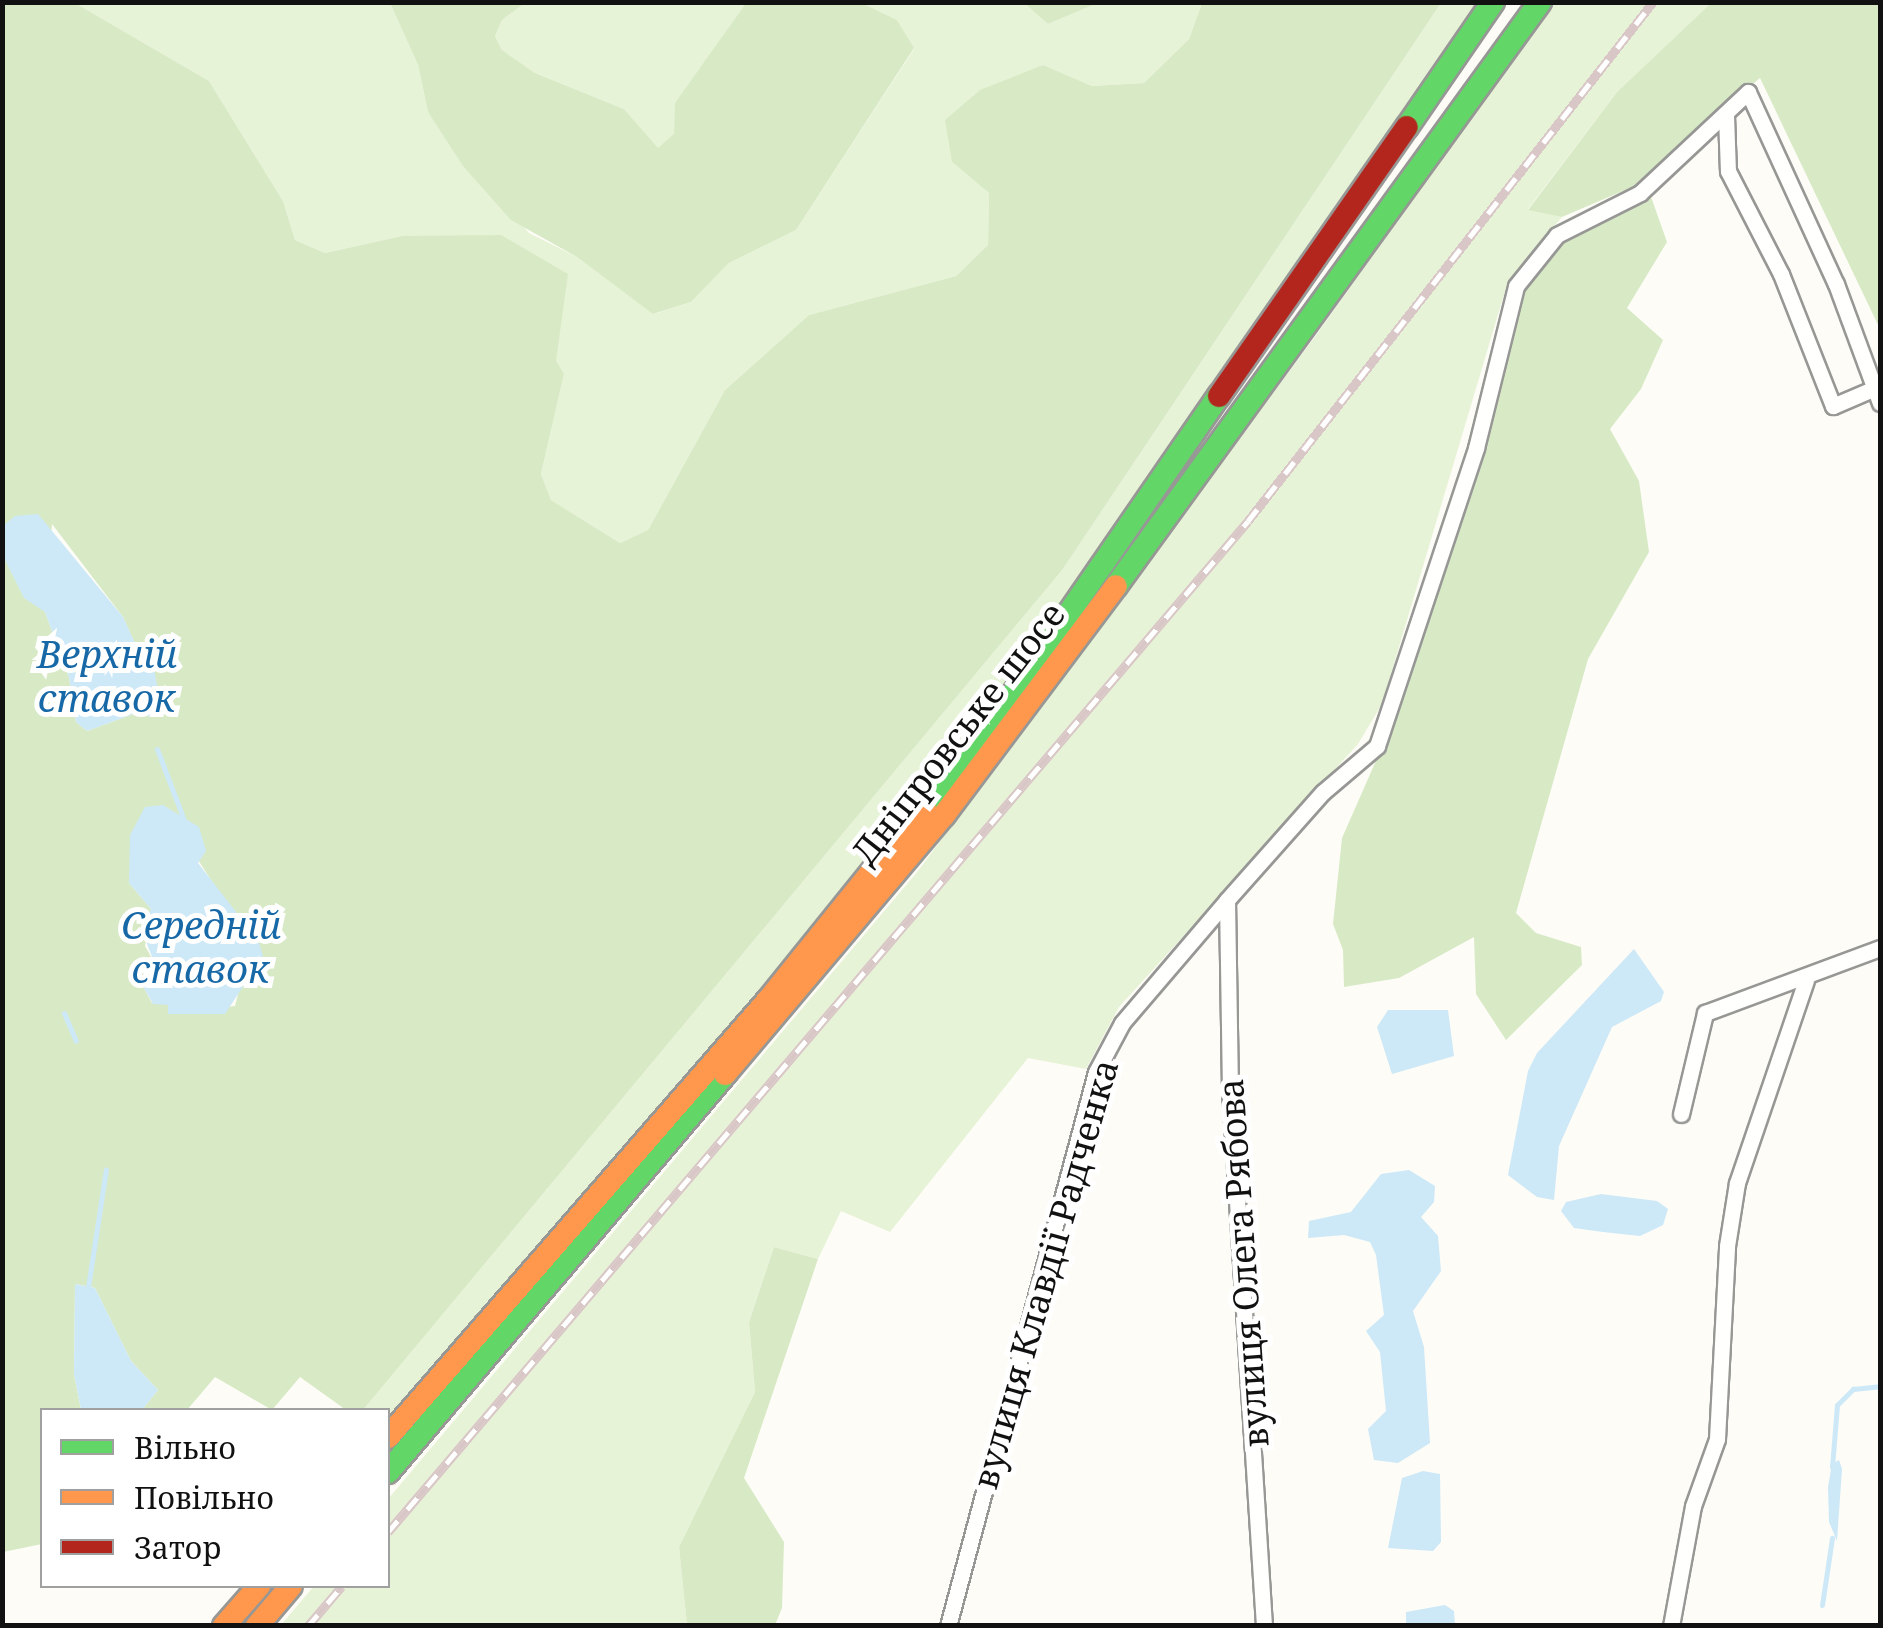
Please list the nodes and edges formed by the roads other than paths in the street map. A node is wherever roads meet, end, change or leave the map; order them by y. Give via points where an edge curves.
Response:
1 (1493, 2) edge
2 (1540, 2) edge
3 (1726, 115) junction
4 (1878, 395) edge
5 (1227, 900) junction
6 (1880, 948) edge
7 (1806, 980) junction
8 (1681, 1114) dead end
9 (390, 1435) edge
10 (390, 1470) edge
11 (257, 1588) edge
12 (289, 1588) edge
13 (224, 1626) edge
14 (257, 1626) edge
15 (948, 1626) edge
16 (1264, 1626) edge
17 (1671, 1626) edge

1 - 9 main road, Дніпровське шосе via 1002,710 769,999
2 - 10 main road, Дніпровське шосе via 1235,429 944,815
3 - 4 street via 1728,171 1781,274 1833,406
3 - 4 street via 1748,92 1836,284
3 - 5 street, вулиця Клавдії Радченка via 1640,192 1558,234 1516,286 1476,448 1377,746 1323,792
5 - 15 street, вулиця Клавдії Радченка via 1122,1022 1096,1072
5 - 16 street, вулиця Олега Рябова via 1230,1091
6 - 7 street
7 - 8 street via 1705,1014
7 - 17 street via 1738,1182 1727,1246 1717,1439 1693,1506
11 - 13 main road
12 - 14 main road

